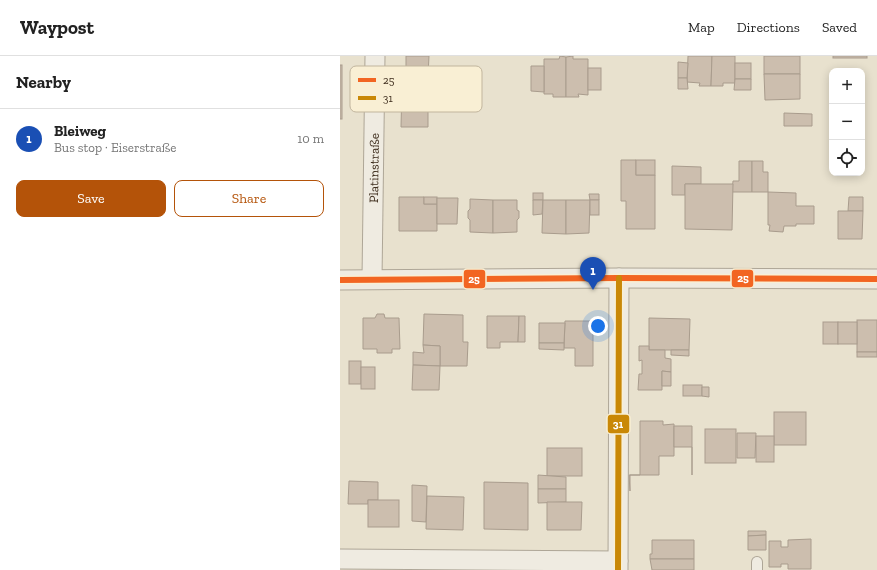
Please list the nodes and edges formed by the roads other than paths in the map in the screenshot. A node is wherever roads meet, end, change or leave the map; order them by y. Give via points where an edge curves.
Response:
1 (375, 56) edge
2 (375, 66) edge
3 (374, 112) edge
4 (619, 278) junction
5 (372, 279) junction
6 (877, 279) edge
7 (340, 280) edge
8 (340, 559) edge
9 (618, 566) edge

1 - 2 street, Platinstraße
3 - 5 street, Platinstraße
4 - 5 street
4 - 6 street
4 - 9 street
5 - 7 street
8 - 9 street

